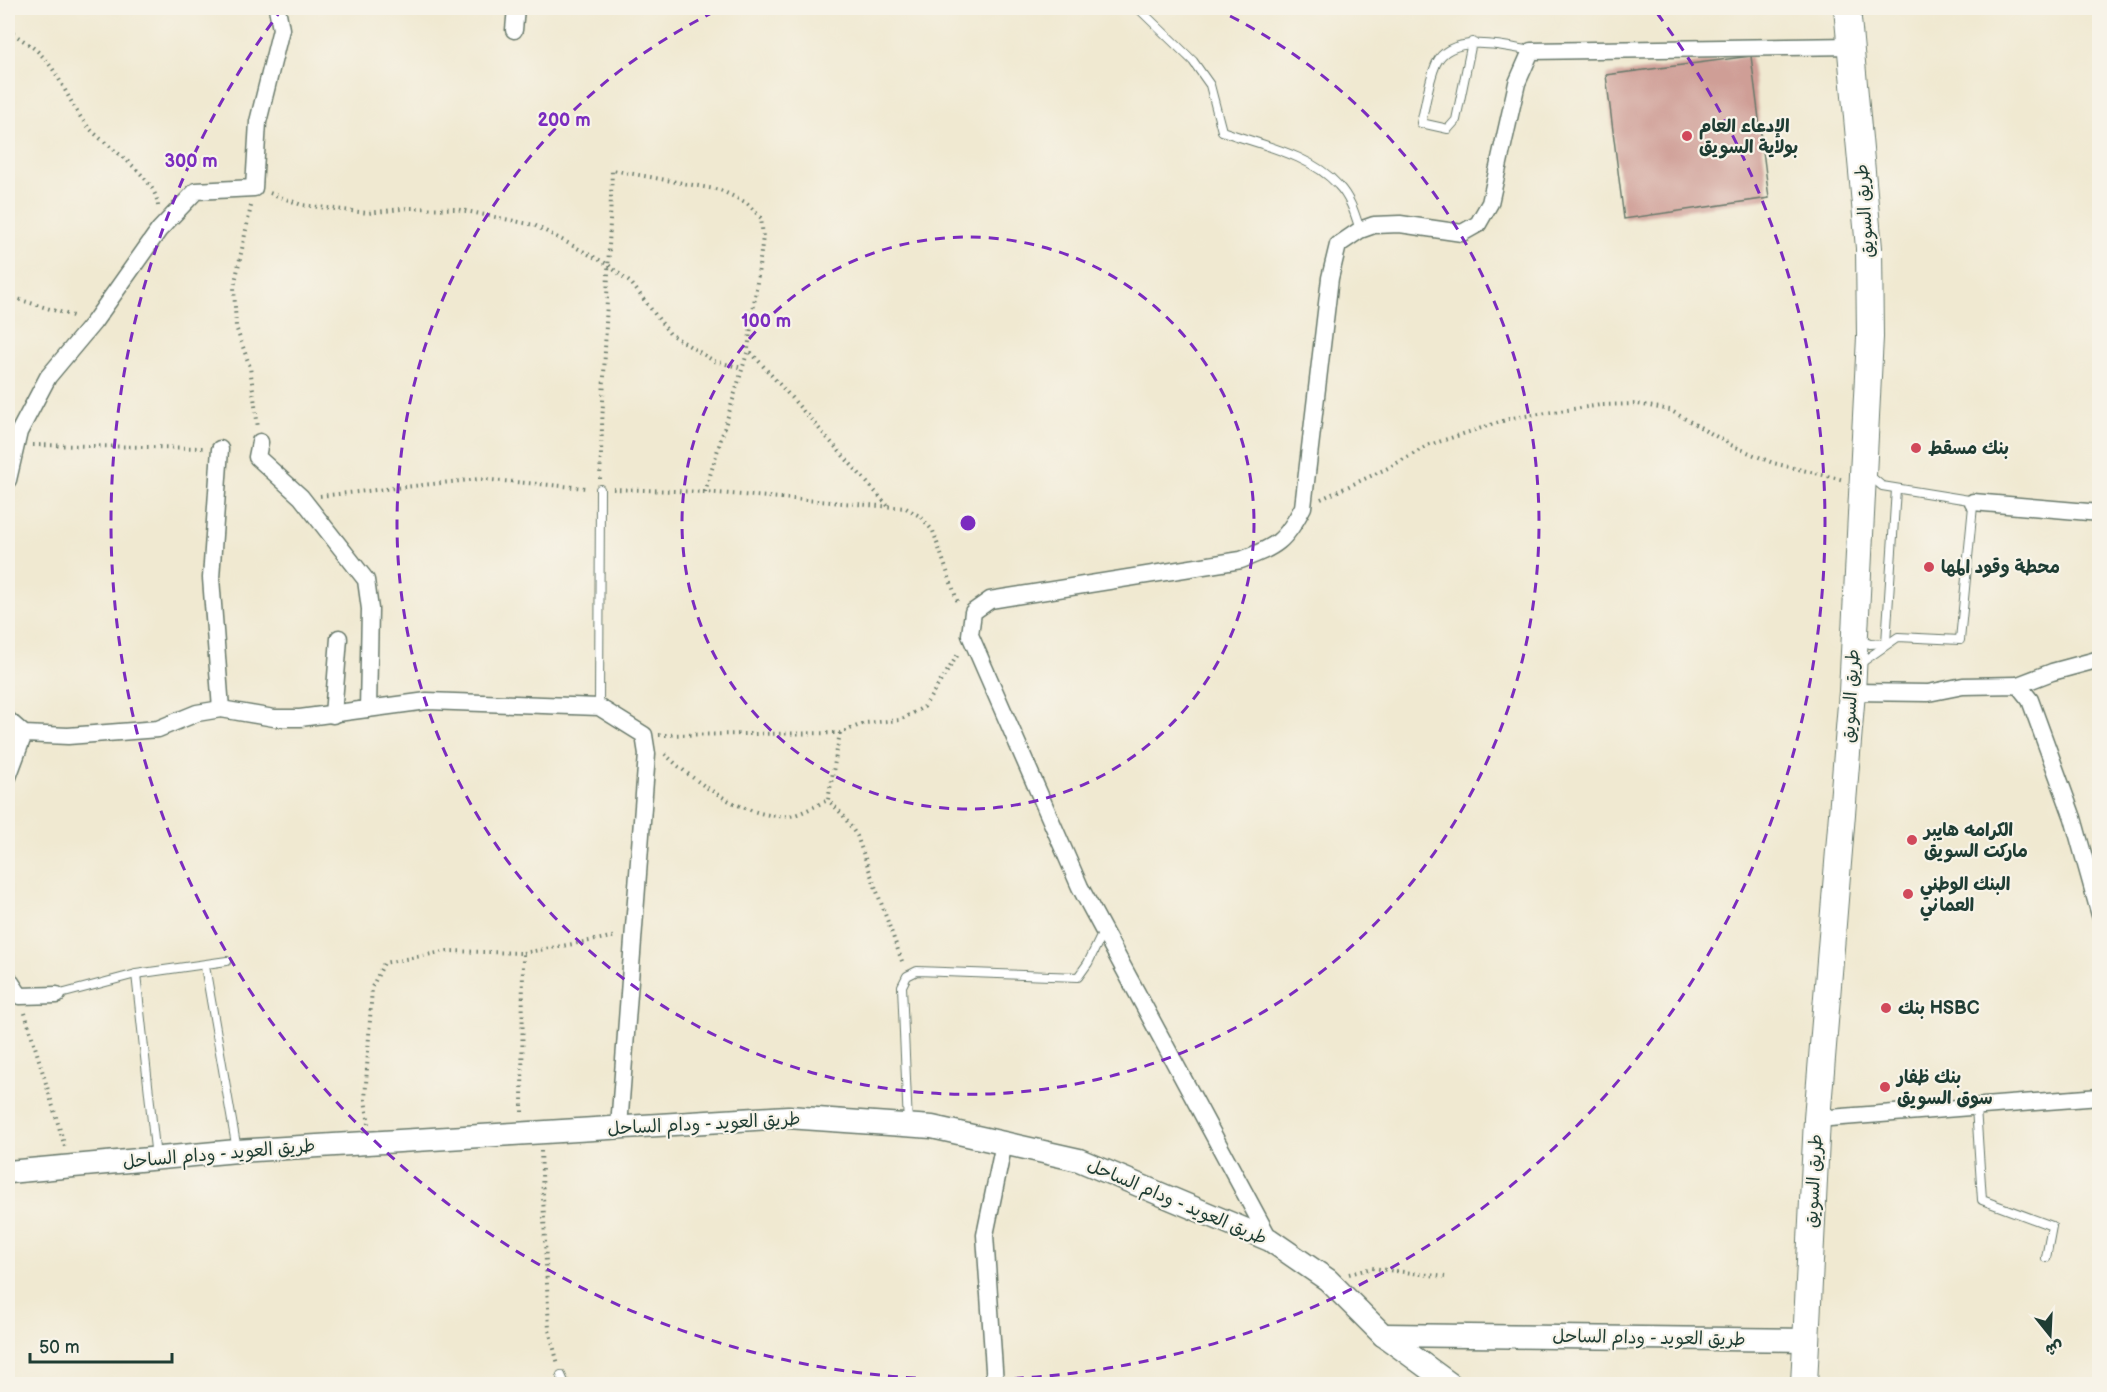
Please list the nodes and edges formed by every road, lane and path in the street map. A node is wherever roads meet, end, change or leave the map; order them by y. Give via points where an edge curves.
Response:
1 (277, 8) edge
2 (516, 8) edge
3 (1138, 8) edge
4 (1848, 8) edge
5 (8, 30) edge
6 (514, 30) dead end
7 (1472, 42) junction
8 (1852, 45) junction
9 (1531, 51) junction
10 (254, 188) junction
11 (159, 230) junction
12 (1360, 230) junction
13 (607, 264) junction
14 (8, 296) edge
15 (94, 322) junction
16 (748, 349) junction
17 (742, 368) junction
18 (260, 442) joint
19 (16, 445) junction
20 (220, 448) joint
21 (8, 480) edge
22 (1867, 484) junction
23 (600, 489) junction
24 (1896, 489) junction
25 (705, 492) junction
26 (301, 497) junction
27 (1973, 502) junction
28 (888, 506) junction
29 (1303, 507) junction
30 (2100, 513) edge
31 (970, 635) junction
32 (1854, 637) junction
33 (339, 638) dead end
34 (1886, 643) junction
35 (2100, 659) edge
36 (1852, 680) junction
37 (2018, 685) junction
38 (600, 707) junction
39 (368, 709) junction
40 (221, 710) junction
41 (333, 715) junction
42 (8, 720) edge
43 (840, 733) junction
44 (16, 734) edge
45 (644, 735) junction
46 (8, 777) edge
47 (828, 800) junction
48 (2100, 915) edge
49 (1104, 930) junction
50 (634, 933) junction
51 (523, 953) junction
52 (227, 961) dead end
53 (205, 966) junction
54 (136, 974) junction
55 (907, 976) junction
56 (8, 978) edge
57 (57, 995) joint
58 (24, 1012) dead end
59 (2100, 1097) edge
60 (1976, 1107) junction
61 (1817, 1119) junction
62 (908, 1125) junction
63 (619, 1127) junction
64 (531, 1133) junction
65 (371, 1142) junction
66 (1004, 1143) junction
67 (237, 1151) junction
68 (156, 1159) junction
69 (71, 1167) junction
70 (8, 1172) edge
71 (1269, 1240) junction
72 (2046, 1258) dead end
73 (1445, 1277) dead end
74 (1328, 1280) junction
75 (1383, 1335) junction
76 (1807, 1340) junction
77 (561, 1375) joint
78 (565, 1384) edge
79 (995, 1384) edge
80 (1450, 1384) edge
81 (1804, 1384) edge

1 - 10 street via 281,28 258,122
2 - 6 street
3 - 12 lane via 1193,61 1210,85 1222,131 1303,159 1338,184 1352,206
4 - 8 main road, طريق السويق
5 - 11 path via 44,57 87,126 135,167 157,197
7 - 7 lane via 1436,62 1421,123 1448,129 1456,120
7 - 9 lane
8 - 9 street
8 - 22 main road, طريق السويق via 1869,248
9 - 12 street via 1517,83 1490,203 1478,224 1462,233 1400,224
10 - 11 street via 196,191
10 - 13 path via 302,205 368,213 409,208 456,209 534,225
10 - 18 path via 234,287 236,327 250,367
11 - 15 street
12 - 29 street via 1338,245 1330,278
13 - 16 path via 612,170 720,190 747,203 761,218 764,237
13 - 17 path via 632,284 669,334 714,361
13 - 23 path
14 - 15 path
15 - 19 street via 48,377
16 - 17 path
16 - 28 path
17 - 25 path
18 - 26 street via 257,457
19 - 20 path
19 - 21 street
20 - 40 street via 211,578
22 - 24 lane
22 - 29 path via 1773,463 1731,445 1670,410 1638,404 1601,405 1512,418 1429,445
22 - 32 main road, طريق السويق
23 - 25 path
23 - 26 path via 479,479
23 - 38 lane
24 - 27 lane
24 - 34 lane
25 - 28 path
26 - 39 street via 366,580 370,609
27 - 30 street
27 - 34 lane via 1960,640 1906,636
28 - 31 path via 906,508 933,531
29 - 31 street via 1289,533 1266,550 1241,560 990,600 973,612
31 - 43 path via 924,707 900,720 865,723
31 - 49 street via 1080,887
32 - 34 lane via 1870,644
32 - 36 main road, طريق السويق
33 - 41 street
34 - 36 lane
35 - 37 street
36 - 37 street via 1928,693 1963,686
36 - 61 main road, طريق السويق
37 - 48 street via 2030,700 2073,819
38 - 39 street via 427,701
38 - 45 street
39 - 41 street
40 - 41 street via 274,718
40 - 44 street via 197,713 158,729 136,732
42 - 44 street
43 - 45 path
43 - 47 path
44 - 46 street
45 - 47 path via 710,792 766,814 791,816
45 - 50 street via 647,754
47 - 55 path via 857,836
49 - 55 lane via 1078,977 917,971
49 - 71 street
50 - 51 path
50 - 63 street
51 - 64 path
51 - 65 path via 448,951 384,963 372,987 365,1100
52 - 53 lane
53 - 54 lane
53 - 67 lane
54 - 57 lane
54 - 68 lane
55 - 62 lane via 902,986
56 - 57 street via 20,996
58 - 69 path
59 - 60 street
60 - 61 street
60 - 72 lane via 1982,1200 2052,1226
61 - 76 main road, طريق السويق
62 - 63 main road, طريق العويد - ودام الساحل via 788,1117
62 - 66 main road, طريق العويد - ودام الساحل
63 - 64 main road, طريق العويد - ودام الساحل
64 - 65 main road, طريق العويد - ودام الساحل
64 - 77 path via 549,1330
65 - 67 main road, طريق العويد - ودام الساحل
66 - 71 main road, طريق العويد - ودام الساحل via 1079,1160
66 - 79 street via 985,1235
67 - 68 main road, طريق العويد - ودام الساحل
68 - 69 main road, طريق العويد - ودام الساحل
69 - 70 main road, طريق العويد - ودام الساحل
71 - 74 main road, طريق العويد - ودام الساحل
73 - 74 path via 1372,1268
74 - 75 main road, طريق العويد - ودام الساحل
75 - 76 main road, طريق العويد - ودام الساحل
75 - 80 main road, طريق العويد - ودام الساحل
76 - 81 main road, طريق السويق
77 - 78 lane

